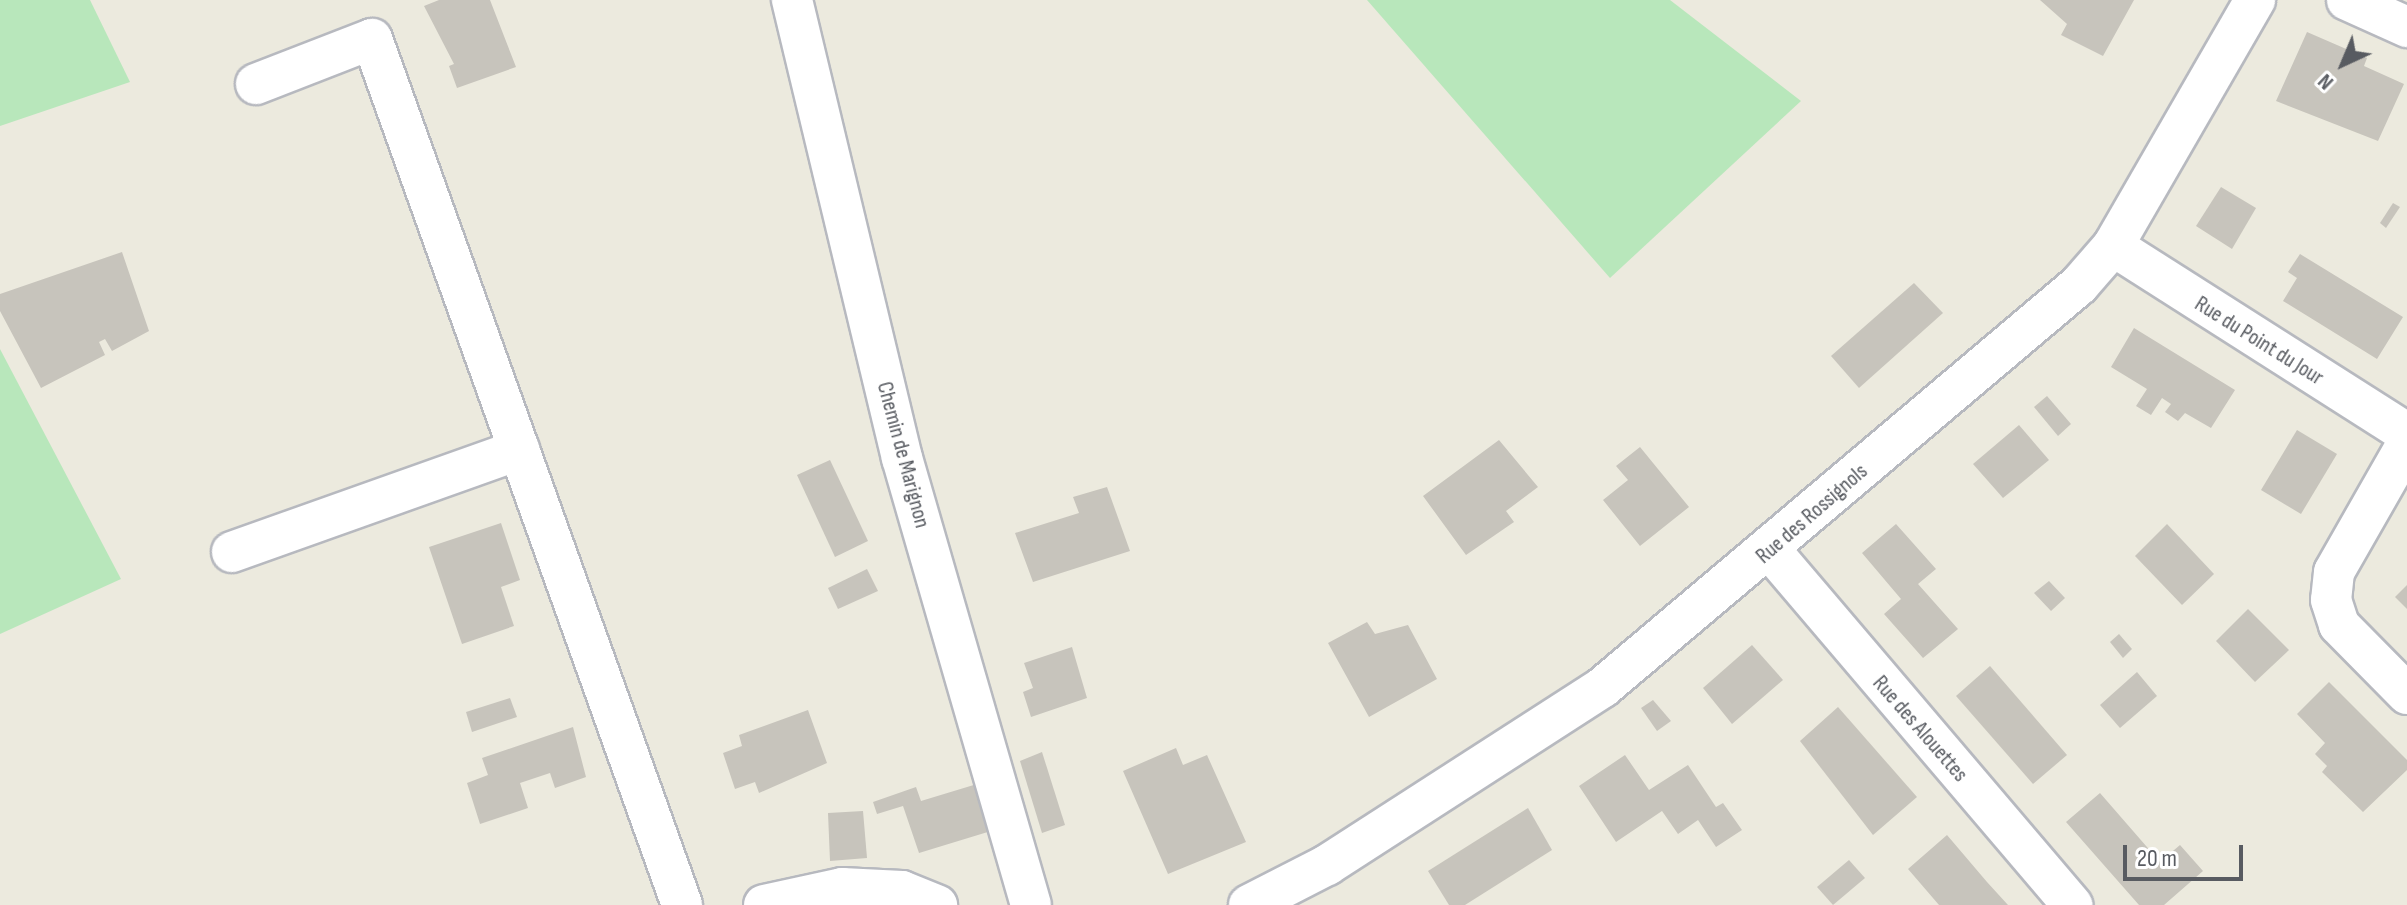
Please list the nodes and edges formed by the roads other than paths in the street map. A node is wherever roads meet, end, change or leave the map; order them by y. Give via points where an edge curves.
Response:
1 (792, 0) edge
2 (2255, 0) edge
3 (2347, 0) edge
4 (2407, 27) edge
5 (256, 84) dead end
6 (2113, 246) junction
7 (2407, 433) edge
8 (2407, 444) edge
9 (519, 450) junction
10 (1771, 551) junction
11 (232, 552) dead end
12 (2407, 694) edge
13 (682, 905) edge
14 (764, 905) edge
15 (937, 905) edge
16 (1031, 905) edge
17 (1249, 905) edge
18 (2072, 905) edge

1 - 16 street, Chemin de Marignon via 902,458
2 - 6 street, Rue des Rossignols
3 - 4 street
5 - 9 street via 372,39
6 - 7 street, Rue du Point du Jour
6 - 10 street, Rue des Rossignols via 2079,285
8 - 12 street via 2334,572 2331,600 2339,625
9 - 11 street
9 - 13 street
10 - 17 street, Rue des Rossignols via 1603,687 1327,865
10 - 18 street, Rue des Alouettes
14 - 15 street via 842,888 902,891

